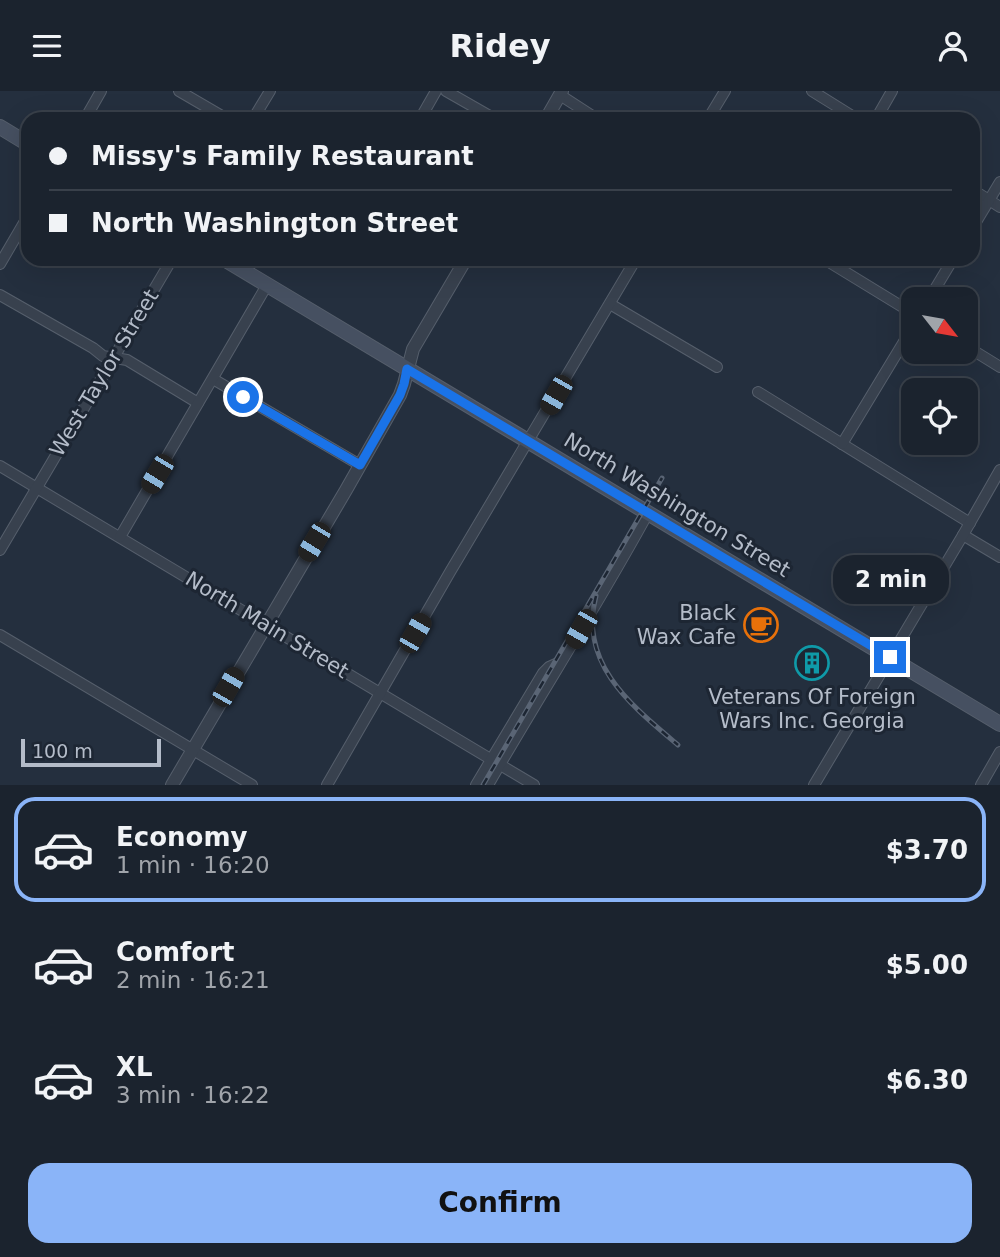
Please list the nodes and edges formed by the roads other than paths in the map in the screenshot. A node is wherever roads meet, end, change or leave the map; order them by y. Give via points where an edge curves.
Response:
1 (101, 91) edge
2 (179, 91) edge
3 (270, 91) edge
4 (436, 91) edge
5 (446, 91) edge
6 (725, 91) edge
7 (812, 91) edge
8 (892, 91) edge
9 (561, 93) edge
10 (89, 112) edge
11 (216, 112) edge
12 (257, 112) edge
13 (424, 112) edge
14 (483, 112) edge
15 (550, 112) edge
16 (587, 112) edge
17 (712, 112) edge
18 (846, 112) edge
19 (880, 112) edge
20 (0, 127) edge
21 (21, 140) edge
22 (1000, 182) edge
23 (980, 194) edge
24 (989, 200) junction
25 (1000, 207) edge
26 (980, 215) edge
27 (21, 228) edge
28 (0, 264) edge
29 (168, 266) edge
30 (236, 266) edge
31 (461, 266) edge
32 (632, 266) edge
33 (835, 266) edge
34 (949, 266) edge
35 (267, 285) junction
36 (936, 287) edge
37 (0, 295) edge
38 (610, 304) junction
39 (901, 306) edge
40 (901, 346) edge
41 (978, 353) edge
42 (113, 358) junction
43 (717, 367) dead end
44 (1000, 367) edge
45 (407, 369) junction
46 (213, 379) junction
47 (758, 392) dead end
48 (198, 403) junction
49 (529, 441) junction
50 (842, 444) junction
51 (360, 465) junction
52 (0, 466) edge
53 (1000, 470) edge
54 (37, 487) junction
55 (648, 513) junction
56 (970, 523) junction
57 (963, 535) junction
58 (120, 537) junction
59 (0, 550) edge
60 (1000, 557) edge
61 (265, 624) junction
62 (0, 635) edge
63 (890, 657) junction
64 (380, 692) junction
65 (1000, 724) edge
66 (193, 749) junction
67 (1000, 752) edge
68 (496, 761) junction
69 (172, 785) edge
70 (252, 785) edge
71 (327, 785) edge
72 (476, 785) edge
73 (488, 785) edge
74 (534, 785) edge
75 (814, 785) edge
76 (981, 785) edge

1 - 10 street
2 - 11 street
3 - 12 street
4 - 13 street
5 - 14 street
6 - 17 street
7 - 18 street
8 - 19 street
9 - 15 street
9 - 16 street
20 - 21 main road
22 - 24 street
23 - 24 street
24 - 25 street
24 - 26 street
27 - 28 street
29 - 42 street, West Taylor Street
30 - 35 main road, North Washington Street
31 - 45 street via 413,349
32 - 38 street
33 - 39 street
34 - 36 street
35 - 45 main road, North Washington Street
35 - 46 street
37 - 42 street
38 - 43 street
38 - 49 street
40 - 50 street
41 - 44 street
42 - 48 street via 127,360
42 - 54 street, West Taylor Street
45 - 49 main road, North Washington Street
45 - 51 street via 400,395
46 - 48 street
46 - 51 street
47 - 50 street
48 - 58 street
49 - 55 main road, North Washington Street
49 - 64 street
50 - 56 street
51 - 61 street
52 - 54 street, North Main Street
53 - 56 street
54 - 58 street, North Main Street
54 - 59 street, West Taylor Street
55 - 63 main road, North Washington Street
55 - 68 street via 561,663 542,673
56 - 57 street
57 - 60 street
57 - 63 street
58 - 61 street, North Main Street
61 - 64 street, North Main Street
61 - 66 street
62 - 66 street
63 - 65 main road, North Washington Street
63 - 75 street
64 - 68 street, North Main Street
64 - 71 street
66 - 69 street
66 - 70 street
67 - 76 street
68 - 72 street
68 - 73 street
68 - 74 street, North Main Street

